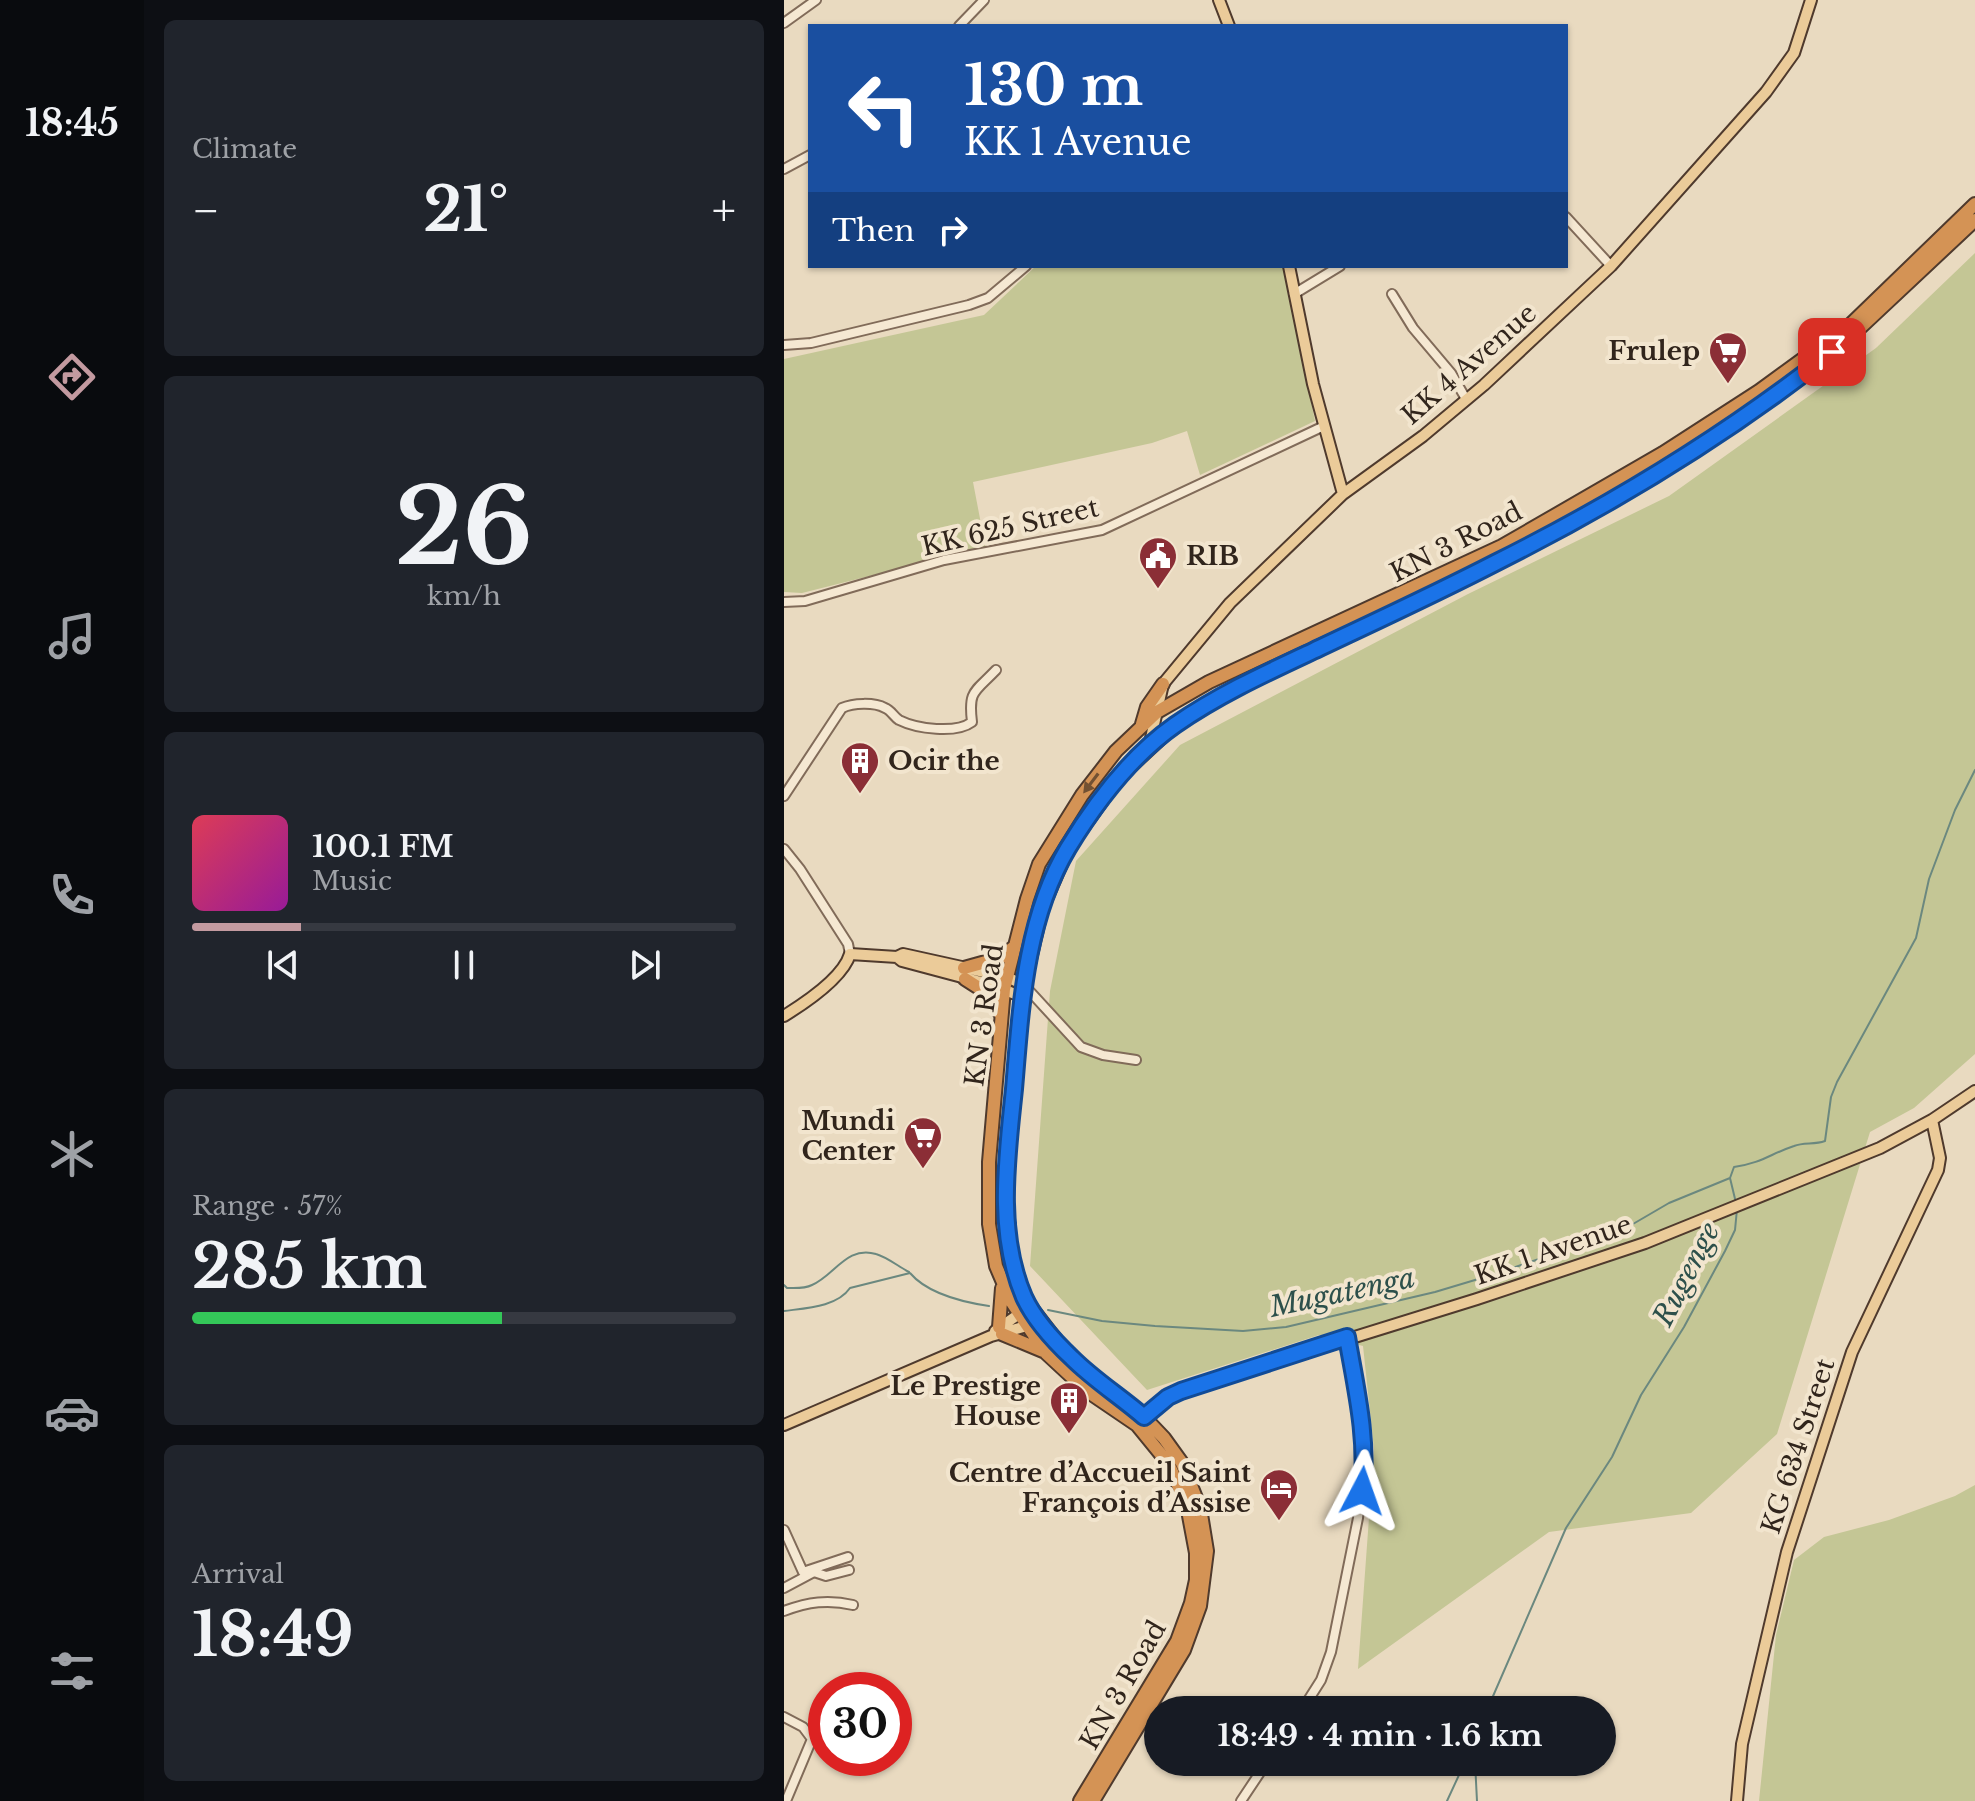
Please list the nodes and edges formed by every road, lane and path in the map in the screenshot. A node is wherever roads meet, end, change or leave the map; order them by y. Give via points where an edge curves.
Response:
1 (816, 0) edge
2 (984, 0) edge
3 (1219, 0) edge
4 (1811, 0) edge
5 (785, 20) edge
6 (961, 24) edge
7 (1228, 24) edge
8 (808, 156) edge
9 (784, 169) edge
10 (1975, 204) edge
11 (1568, 219) edge
12 (1975, 220) edge
13 (1611, 266) junction
14 (1024, 268) edge
15 (1289, 268) edge
16 (1337, 268) edge
17 (1294, 294) junction
18 (1392, 294) dead end
19 (784, 345) edge
20 (1763, 395) junction
21 (1466, 399) junction
22 (1324, 426) junction
23 (1343, 494) junction
24 (784, 602) edge
25 (996, 670) dead end
26 (1161, 688) junction
27 (1176, 701) junction
28 (1157, 712) junction
29 (1142, 724) junction
30 (1149, 747) junction
31 (784, 796) edge
32 (784, 849) edge
33 (1014, 947) junction
34 (850, 954) junction
35 (965, 974) junction
36 (1005, 983) junction
37 (1023, 991) junction
38 (784, 1016) edge
39 (1003, 1020) junction
40 (1136, 1060) dead end
41 (1975, 1091) edge
42 (1932, 1120) junction
43 (1000, 1277) junction
44 (1026, 1301) junction
45 (1019, 1314) junction
46 (1041, 1322) junction
47 (1027, 1326) junction
48 (997, 1332) junction
49 (1347, 1337) junction
50 (1046, 1353) junction
51 (1141, 1421) junction
52 (784, 1425) edge
53 (784, 1530) edge
54 (786, 1545) edge
55 (848, 1557) dead end
56 (849, 1570) dead end
57 (784, 1588) edge
58 (853, 1605) dead end
59 (784, 1611) edge
60 (1311, 1696) edge
61 (784, 1717) edge
62 (1258, 1776) edge
63 (786, 1801) edge
64 (1080, 1801) edge
65 (1093, 1801) edge
66 (1241, 1801) edge
67 (1737, 1801) edge

1 - 5 street
2 - 6 street
3 - 7 main road
4 - 13 main road, KK 4 Avenue via 1794,53 1766,92
8 - 9 street
10 - 20 highway, KN 3 Road via 1851,324
11 - 13 street
12 - 20 highway via 1847,340
13 - 21 main road, KK 4 Avenue
14 - 19 street via 988,298 969,305
15 - 17 main road
16 - 17 street
17 - 22 main road
18 - 21 street
20 - 27 highway, KN 3 Road via 1502,546
20 - 30 highway, KN 3 Road via 1674,463 1603,504 1496,563 1219,698
21 - 23 main road, KK 4 Avenue
22 - 23 main road
22 - 24 street, KK 625 Street via 1102,530 944,560 805,601
23 - 26 main road, KK 4 Avenue via 1248,583
25 - 31 street via 972,695 972,722 965,728 918,727 897,719 885,707 852,703 842,708
26 - 27 highway
26 - 28 main road
26 - 29 highway
27 - 28 highway, KN 3 Road
28 - 29 highway, KN 3 Road
28 - 30 main road
29 -> 33 highway, KN 3 Road via 1082,795 1048,847
30 - 37 highway, KN 3 Road via 1118,778 1055,872
32 - 34 street
33 - 35 highway
33 - 36 highway, KN 3 Road
34 - 35 main road via 903,954
34 - 38 main road via 842,970
35 - 36 main road
35 - 39 highway via 990,995
36 - 37 main road
36 - 39 highway, KN 3 Road
37 - 40 street via 1081,1047
37 - 44 highway, KN 3 Road via 1006,1223
39 - 43 highway, KN 3 Road via 989,1162 989,1224
41 - 42 main road, KK 1 Avenue
42 - 49 main road, KK 1 Avenue via 1880,1148 1645,1243
42 - 67 main road, KG 634 Street via 1938,1170 1852,1352 1787,1552 1742,1744
43 - 45 highway, KN 3 Road
43 - 48 highway via 1004,1294
44 - 45 main road
44 - 46 highway, KN 3 Road
45 - 47 highway, KN 3 Road
45 - 48 main road
46 - 47 main road
46 - 51 highway, KN 3 Road via 1074,1361
47 - 48 main road
47 - 50 highway, KN 3 Road
48 - 50 highway
48 - 52 main road
49 - 51 main road, KK 1 Avenue via 1181,1391
49 - 60 street via 1365,1463 1331,1652
50 - 51 highway, KN 3 Road via 1087,1391
51 - 64 highway, KN 3 Road via 1180,1486 1192,1525 1196,1580 1177,1641
51 - 65 highway, KN 3 Road via 1164,1438 1193,1486 1205,1539 1204,1585 1184,1650
53 - 54 street
54 - 55 street via 803,1572
56 - 57 street via 826,1576 814,1572
58 - 59 street via 832,1600
61 - 63 street via 812,1739
62 - 66 street

